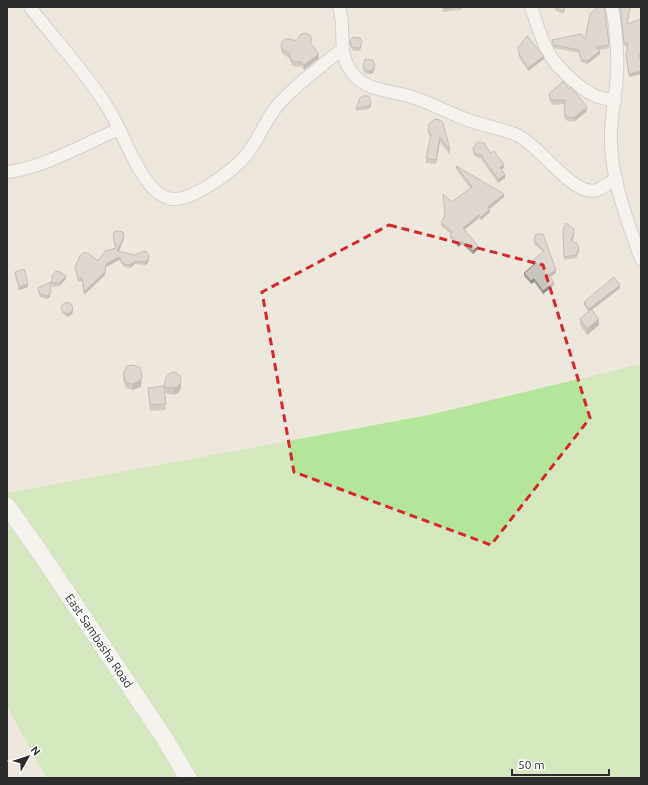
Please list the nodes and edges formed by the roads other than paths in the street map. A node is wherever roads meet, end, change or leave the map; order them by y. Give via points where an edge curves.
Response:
1 (30, 7) edge
2 (339, 7) edge
3 (531, 7) edge
4 (612, 7) edge
5 (342, 49) junction
6 (615, 100) junction
7 (119, 129) junction
8 (7, 172) edge
9 (616, 179) junction
10 (641, 259) edge
11 (7, 506) edge
12 (188, 778) edge

1 - 7 street via 90,81
2 - 5 street
3 - 6 street via 553,60 592,95
4 - 6 street via 618,73
5 - 7 street via 278,106 241,162 218,180 186,197 171,199 160,194 147,182
5 - 9 street via 349,69 356,78 368,85 411,97 468,120 518,136 581,188 590,191 598,189
6 - 9 street via 611,135
7 - 8 street via 30,167
9 - 10 street
11 - 12 street, East Sambasha Road via 165,739

